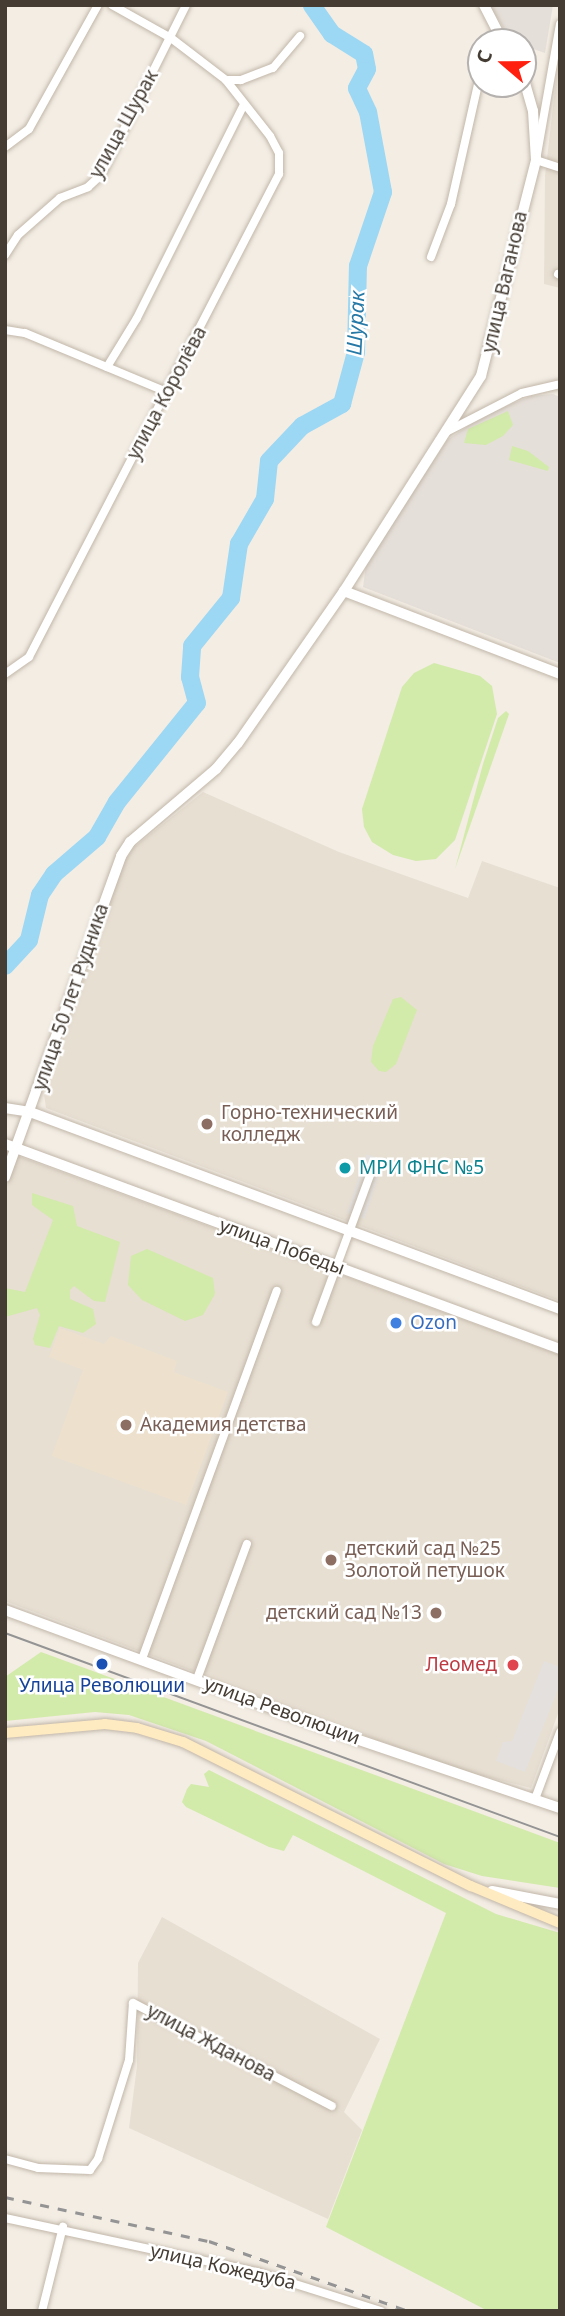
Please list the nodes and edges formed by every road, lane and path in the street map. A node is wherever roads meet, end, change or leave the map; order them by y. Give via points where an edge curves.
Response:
1 (99, 5) edge
2 (112, 5) edge
3 (186, 5) edge
4 (484, 5) edge
5 (560, 24) edge
6 (491, 28) edge
7 (300, 36) dead end
8 (171, 38) junction
9 (226, 80) junction
10 (475, 98) edge
11 (529, 98) edge
12 (244, 104) junction
13 (5, 147) edge
14 (536, 160) junction
15 (560, 168) edge
16 (5, 255) edge
17 (431, 257) dead end
18 (5, 330) edge
19 (107, 367) junction
20 (560, 384) edge
21 (167, 393) junction
22 (443, 434) junction
23 (344, 591) junction
24 (5, 674) edge
25 (560, 674) edge
26 (5, 1108) edge
27 (30, 1112) junction
28 (5, 1144) edge
29 (15, 1150) junction
30 (370, 1175) dead end
31 (5, 1177) edge
32 (349, 1230) junction
33 (336, 1267) junction
34 (277, 1291) dead end
35 (560, 1309) edge
36 (316, 1322) dead end
37 (560, 1349) edge
38 (247, 1544) dead end
39 (5, 1610) edge
40 (142, 1659) junction
41 (197, 1679) junction
42 (560, 1732) edge
43 (5, 1733) edge
44 (536, 1799) junction
45 (560, 1808) edge
46 (471, 1886) junction
47 (560, 1904) edge
48 (560, 1923) edge
49 (332, 2106) dead end
50 (5, 2159) edge
51 (5, 2218) edge
52 (63, 2227) junction
53 (41, 2311) edge
54 (381, 2311) edge

1 - 13 street via 29,129
2 - 8 street
3 - 8 street, улица Шурак
4 - 6 street
5 - 14 street, улица Ваганова
7 - 9 street via 273,68 241,80
8 - 9 street
8 - 16 street, улица Шурак via 101,175 88,187 60,198 18,235
9 - 12 street, улица Королёва
10 - 17 street via 451,204
11 - 14 street, улица Ваганова
12 - 19 street via 137,318
12 - 21 street, улица Королёва via 279,153 279,174
14 - 15 street
14 - 22 street, улица Ваганова via 507,262 489,358
18 - 19 street
19 - 21 street
20 - 22 street via 522,393
21 - 24 street, улица Королёва via 29,657
22 - 23 street, улица Ваганова
23 - 25 street
23 - 27 street, улица 50 лет Рудника via 238,743 121,856
26 - 27 street, улица Победы
27 - 29 street, улица 50 лет Рудника
27 - 32 street, улица Победы
28 - 29 street, улица Победы
29 - 31 street, улица 50 лет Рудника
29 - 33 street, улица Победы
30 - 32 street
32 - 33 street
32 - 35 street, улица Победы
33 - 36 street
33 - 37 street, улица Победы
34 - 40 street
38 - 41 street
39 - 40 street, улица Революции
40 - 41 street, улица Революции
41 - 44 street, улица Революции
42 - 44 street
43 - 46 main road via 105,1724 183,1742
44 - 45 street, улица Революции
46 - 47 street
46 - 48 main road
49 - 50 street, улица Жданова via 134,2003 129,2060 98,2159 90,2170 38,2168
51 - 52 street, улица Кожедуба
52 - 53 street
52 - 54 street, улица Кожедуба via 162,2255 257,2272

